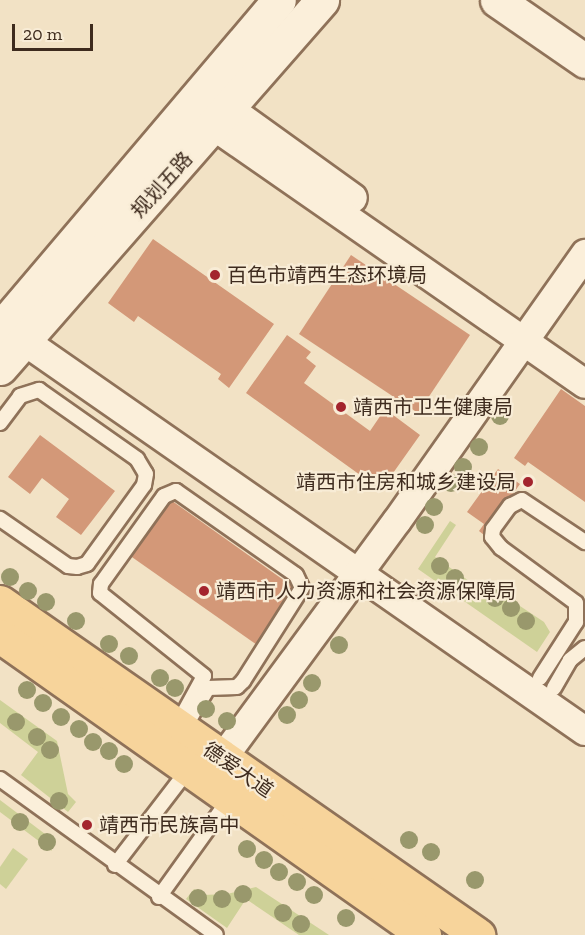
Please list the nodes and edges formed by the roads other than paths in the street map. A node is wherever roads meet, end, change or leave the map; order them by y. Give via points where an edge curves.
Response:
1 (279, 0) edge
2 (322, 0) edge
3 (497, 0) edge
4 (532, 0) edge
5 (585, 37) edge
6 (585, 61) edge
7 (195, 98) junction
8 (222, 118) junction
9 (585, 254) edge
10 (585, 285) edge
11 (14, 327) edge
12 (535, 339) junction
13 (585, 362) edge
14 (0, 368) edge
15 (585, 384) edge
16 (0, 423) edge
17 (0, 519) edge
18 (585, 542) edge
19 (369, 575) junction
20 (0, 602) edge
21 (0, 636) edge
22 (585, 648) edge
23 (547, 683) junction
24 (585, 709) edge
25 (179, 729) junction
26 (585, 731) edge
27 (188, 770) junction
28 (229, 777) junction
29 (0, 779) edge
30 (115, 865) junction
31 (159, 897) junction
32 (216, 935) edge
33 (424, 935) edge
34 (477, 935) edge

1 - 7 street, 规划五路
2 - 8 street, 规划五路
3 - 6 street
4 - 5 street
7 - 8 street
7 - 11 street, 规划五路
8 - 11 street, 规划五路
8 - 12 street
9 - 12 street
10 - 12 street
11 - 14 street, 规划五路
11 - 19 street
12 - 13 street
12 - 15 street
12 - 19 street
16 - 17 lane via 20,396 39,390 137,459 146,474 144,485 87,564 68,566
18 - 23 lane via 522,500 510,506 493,529 492,537 501,548 576,603 576,622
19 - 23 street
19 - 26 street
19 - 28 street
20 - 25 main road, 德爱大道
21 - 27 main road, 德爱大道
22 - 23 lane
23 - 24 street
25 - 25 lane via 208,688 237,687 243,681 302,588 296,575 176,492 164,496 106,575 100,593 204,676
25 - 28 main road, 德爱大道
27 - 28 main road, 德爱大道
27 - 30 lane
28 - 31 lane
28 - 33 main road, 德爱大道
28 - 34 main road, 德爱大道
29 - 30 lane
30 - 31 lane
31 - 32 lane

